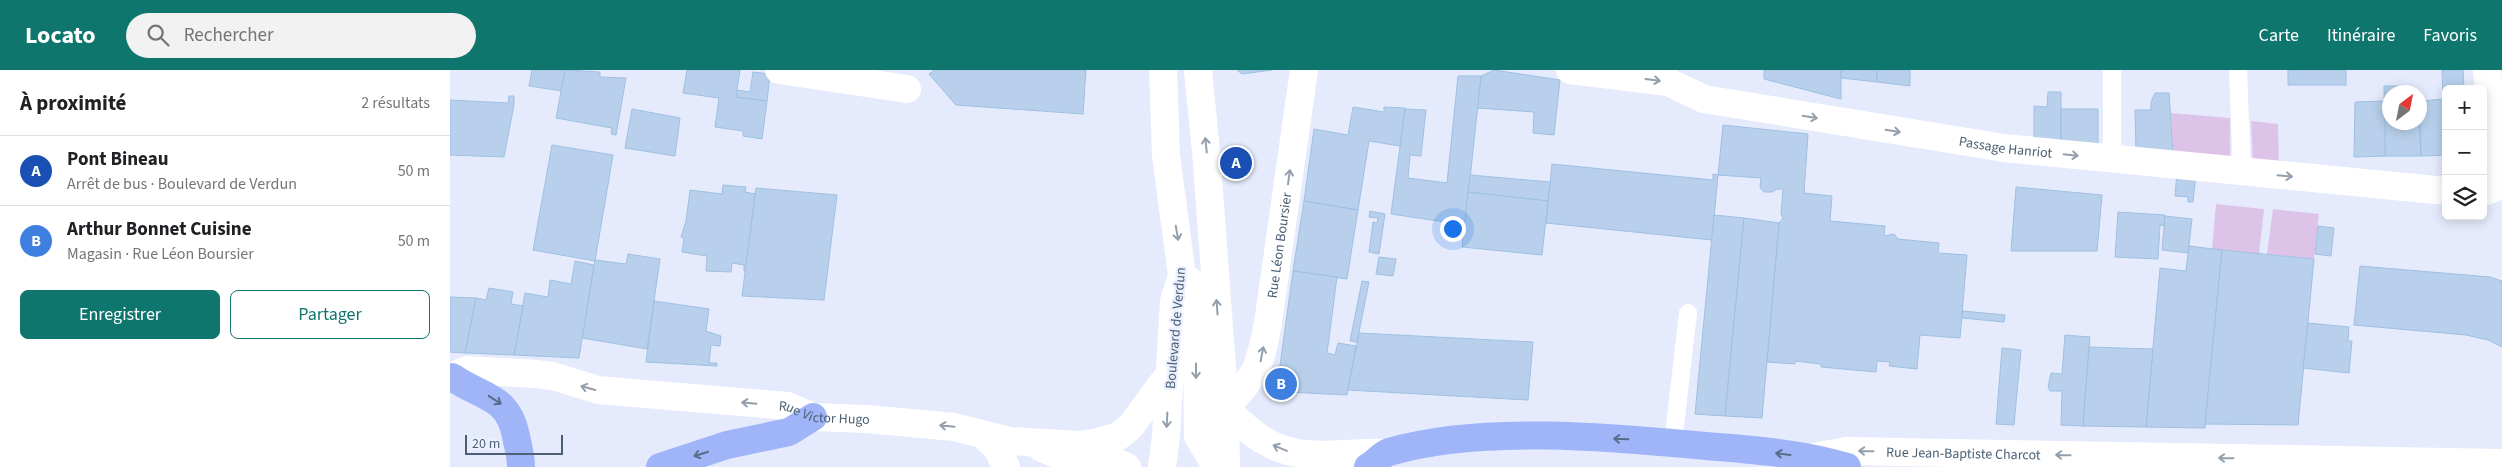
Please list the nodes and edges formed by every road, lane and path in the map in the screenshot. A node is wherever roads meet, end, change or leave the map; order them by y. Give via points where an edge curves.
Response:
1 (779, 70) edge
2 (1163, 70) edge
3 (1198, 70) edge
4 (1304, 70) edge
5 (1570, 70) edge
6 (2112, 70) edge
7 (2238, 70) edge
8 (2487, 70) edge
9 (906, 89) dead end
10 (2112, 159) junction
11 (2242, 171) junction
12 (2502, 178) edge
13 (2502, 185) edge
14 (2442, 191) edge
15 (2487, 191) edge
16 (1182, 276) junction
17 (1688, 313) dead end
18 (1170, 373) junction
19 (451, 377) edge
20 (1225, 408) junction
21 (813, 417) junction
22 (983, 434) junction
23 (1673, 442) junction
24 (1078, 456) edge
25 (1814, 457) junction
26 (1381, 460) edge
27 (2502, 463) edge
28 (521, 467) edge
29 (660, 467) edge
30 (1006, 467) edge
31 (1127, 467) edge
32 (1162, 467) edge
33 (1216, 467) edge
34 (1226, 467) edge
35 (1308, 467) edge
36 (1847, 467) edge

1 - 9 street
2 -> 16 street, Boulevard de Verdun via 1166,155
20 -> 3 street
20 -> 4 street, Rue Léon Boursier via 1252,379 1260,362
5 -> 10 street, Passage Hanriot via 1668,82 1704,99 1845,123 2004,148
6 - 10 lane
7 - 11 lane
8 - 12 street via 2495,161
10 - 11 street, Passage Hanriot
11 -> 14 street, Passage Hanriot
13 - 15 street
16 - 18 street, Boulevard de Verdun via 1174,301
16 -> 33 street via 1196,291 1198,436
17 - 23 lane
18 - 24 street, Rue Victor Hugo via 1120,436 1095,443
18 -> 32 street, Boulevard de Verdun
21 -> 19 street, Rue Victor Hugo via 788,406 598,390 554,376 467,370
19 -> 28 main road via 501,404 508,412 513,421
26 -> 20 street via 1304,455 1284,450 1263,440
20 - 34 street
22 -> 21 street, Rue Victor Hugo via 918,423
21 -> 29 main road via 789,432 727,445
22 - 24 street, Rue Victor Hugo
22 - 30 street via 998,449
25 -> 23 main road
23 -> 26 main road via 1538,437 1439,442
24 - 31 street
27 -> 25 street, Rue Jean-Baptiste Charcot via 1846,451
25 - 36 main road
26 - 35 street

